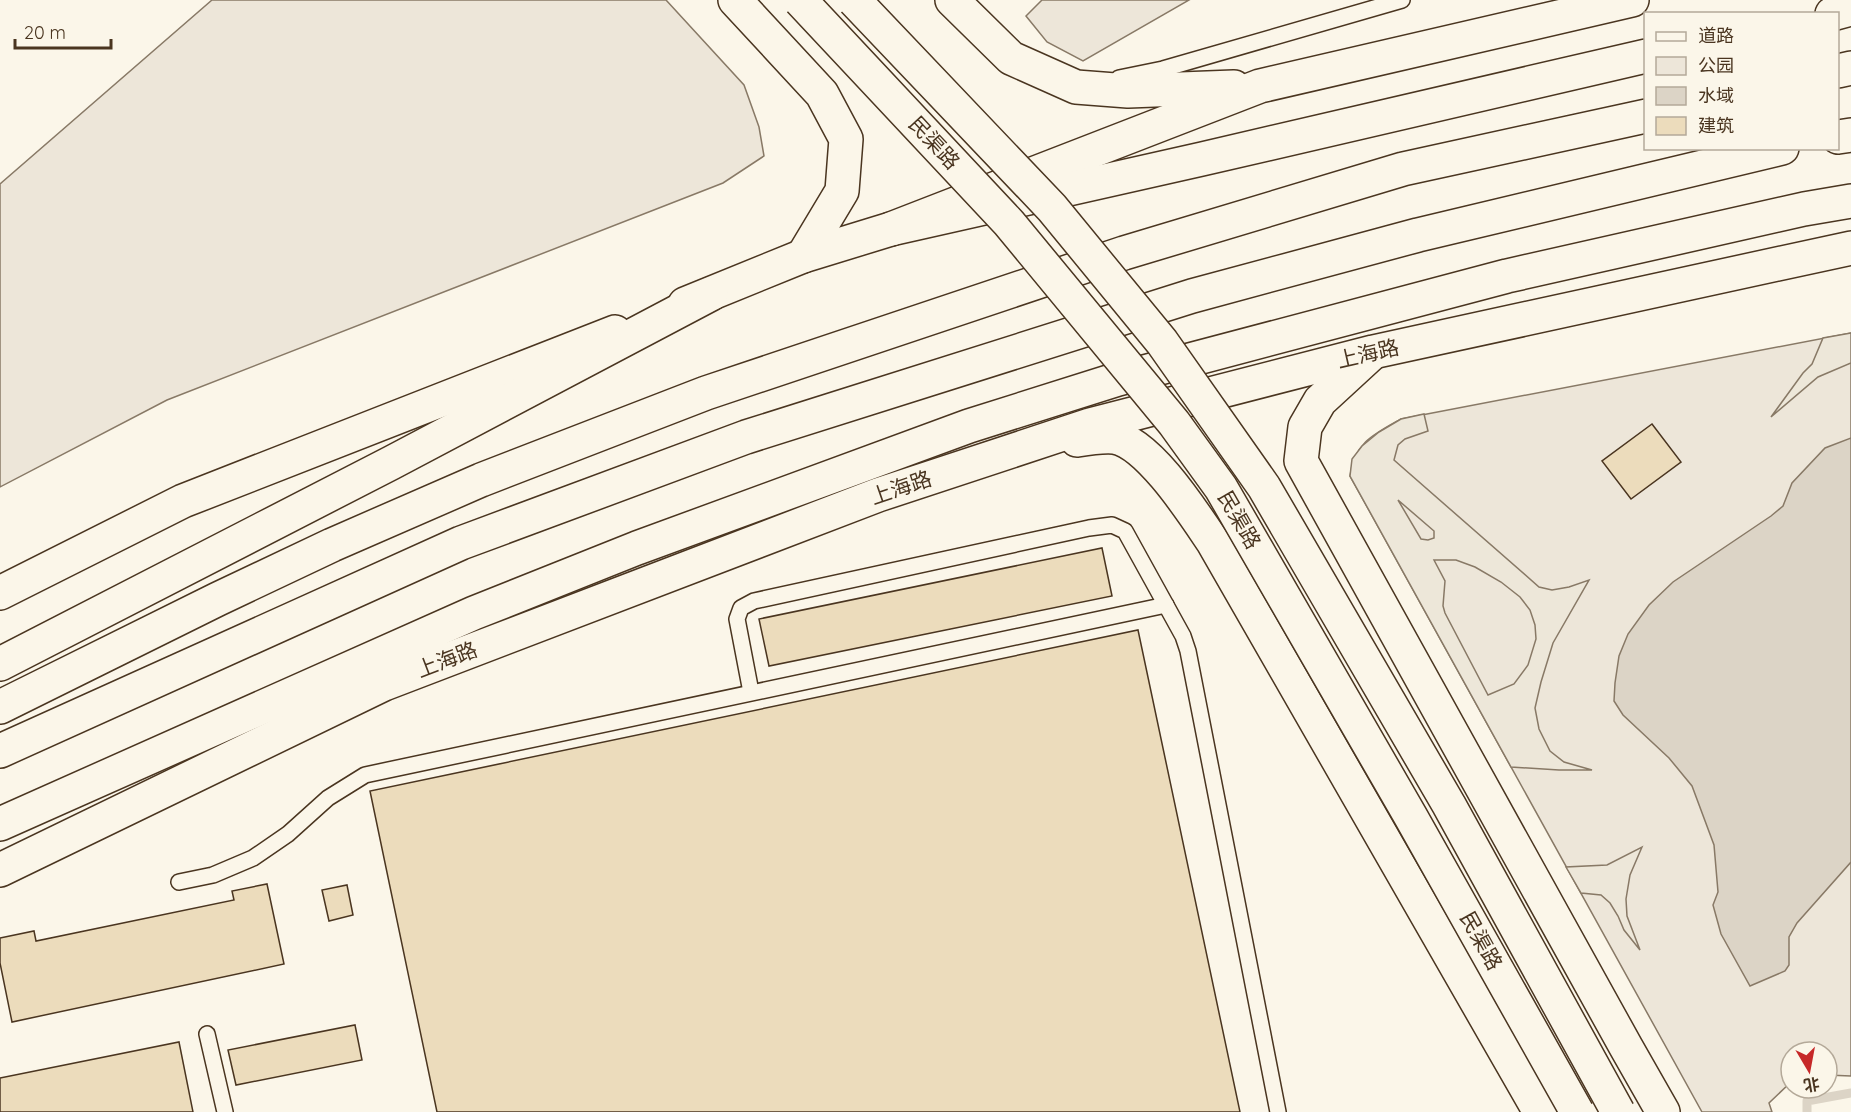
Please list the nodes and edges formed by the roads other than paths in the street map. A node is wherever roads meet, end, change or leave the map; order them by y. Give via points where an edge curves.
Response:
1 (735, 0) edge
2 (800, 0) edge
3 (854, 0) edge
4 (952, 0) edge
5 (1402, 0) edge
6 (1632, 0) edge
7 (1644, 56) edge
8 (1260, 86) junction
9 (1076, 87) junction
10 (1644, 116) edge
11 (1774, 150) edge
12 (1851, 201) edge
13 (891, 229) junction
14 (1851, 248) edge
15 (803, 256) junction
16 (711, 294) junction
17 (1373, 352) junction
18 (1010, 451) junction
19 (0, 592) edge
20 (1166, 605) junction
21 (0, 664) edge
22 (751, 692) junction
23 (0, 707) edge
24 (0, 751) edge
25 (0, 824) edge
26 (0, 870) edge
27 (179, 882) dead end
28 (207, 1034) dead end
29 (225, 1112) edge
30 (1278, 1112) edge
31 (1540, 1112) edge
32 (1577, 1112) edge
33 (1618, 1112) edge
34 (1663, 1112) edge

1 - 15 main road via 822,94 846,139 842,191
2 - 32 main road, 民渠路, bridge via 1009,223 1174,423 1221,488
3 - 33 main road, 民渠路, bridge via 1052,208 1162,342 1264,487 1443,795
4 - 9 main road via 1011,57
5 - 9 lane via 1163,69
6 - 8 main road
7 - 13 main road
8 - 9 main road via 1128,91
8 - 13 main road
10 - 23 main road via 1403,169 1124,253 706,393 481,480 332,545
11 - 24 main road via 1418,235 1192,296 746,437 461,543
12 - 25 main road via 1507,276 1118,379 969,426 648,544 474,613
13 - 15 main road
14 - 17 main road, 上海路
15 - 16 main road
16 - 19 main road via 183,501
16 - 21 main road via 392,464
17 - 18 main road, 上海路 via 1090,425
17 - 34 main road via 1320,401 1305,427 1301,461
18 - 26 main road, 上海路 via 878,495 384,684
18 - 31 main road via 1091,437 1116,437 1144,453 1175,487 1214,542
20 - 22 lane
20 - 22 lane via 1125,531 1112,525 1089,528 754,601 741,608 737,619
20 - 30 lane via 1188,651
22 - 27 lane via 365,775 328,798 288,834 253,858 213,875
28 - 29 lane

